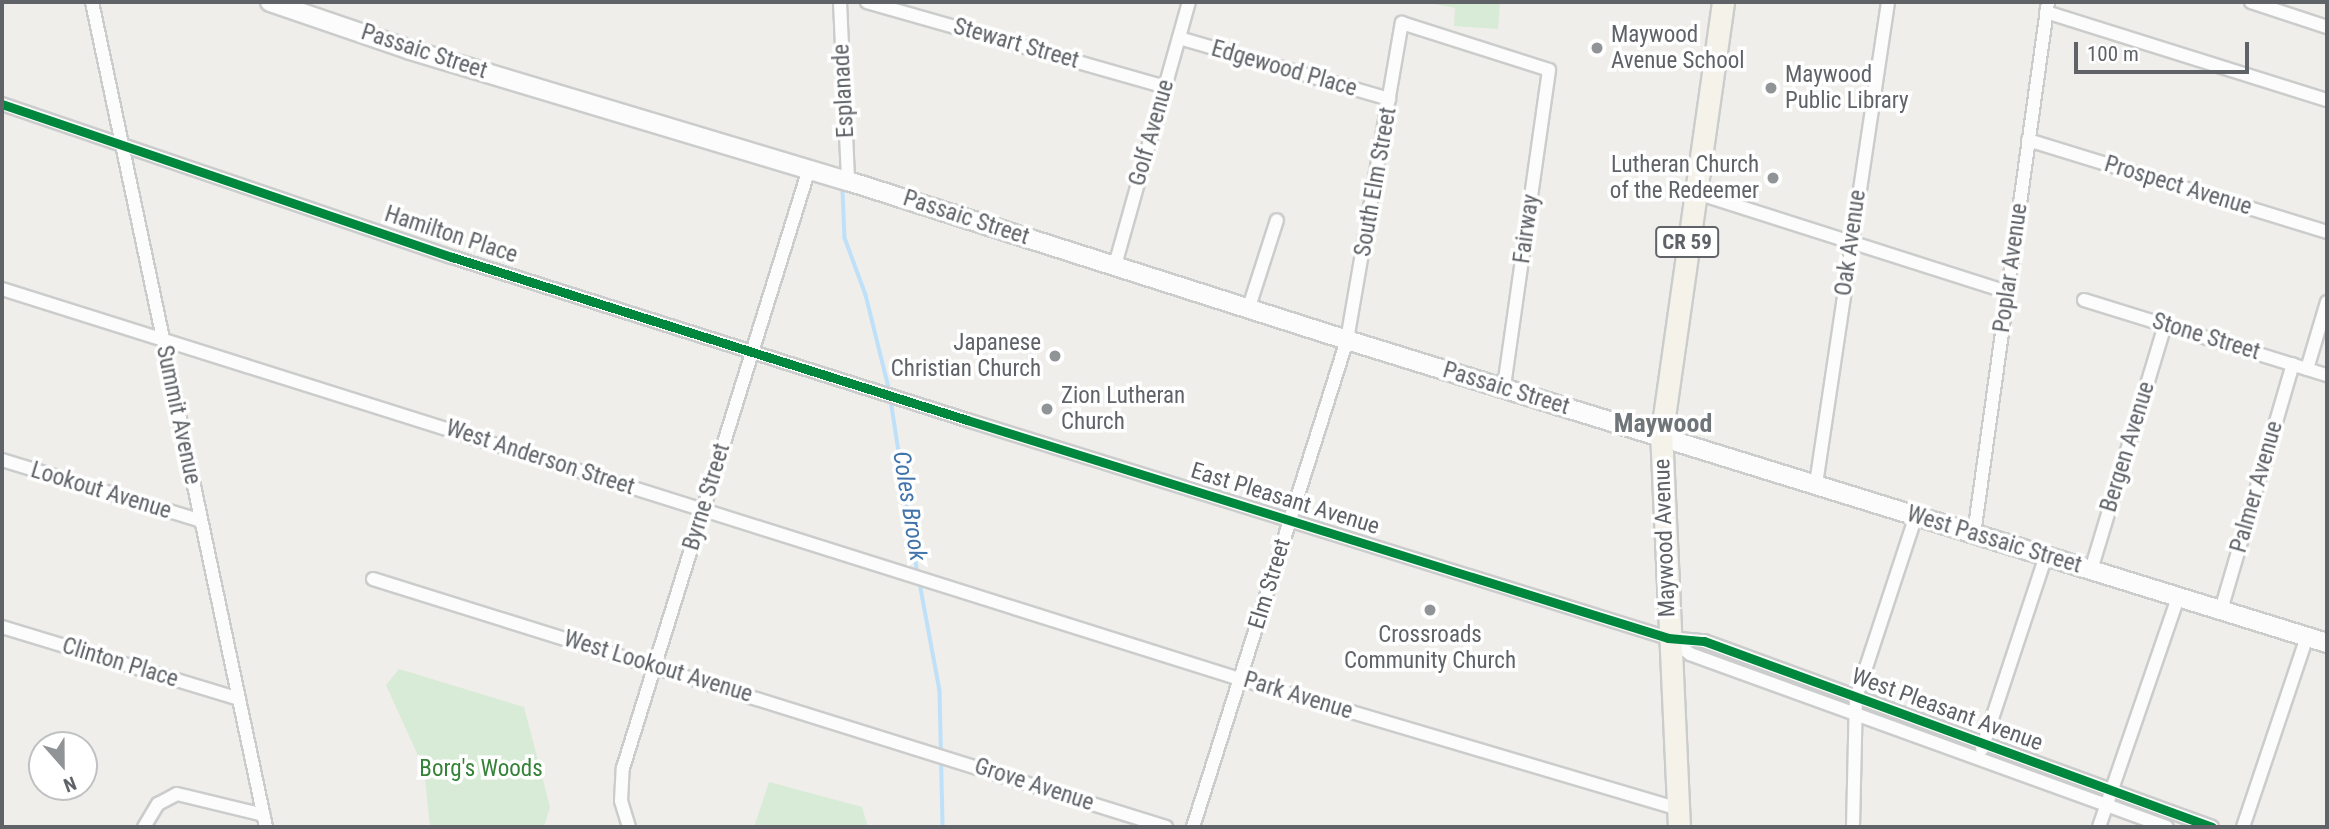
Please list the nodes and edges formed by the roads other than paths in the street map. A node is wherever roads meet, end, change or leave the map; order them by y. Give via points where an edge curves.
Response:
1 (92, 2) edge
2 (270, 2) edge
3 (840, 2) edge
4 (867, 2) edge
5 (1189, 2) edge
6 (1723, 2) edge
7 (1888, 2) edge
8 (2251, 2) edge
9 (2047, 7) edge
10 (1402, 23) joint
11 (2327, 27) edge
12 (1179, 38) junction
13 (1165, 87) junction
14 (1390, 99) junction
15 (2327, 100) edge
16 (2, 104) edge
17 (2028, 140) junction
18 (119, 141) junction
19 (809, 169) junction
20 (848, 181) junction
21 (1694, 192) junction
22 (1277, 220) dead end
23 (2327, 232) edge
24 (1851, 242) junction
25 (1115, 265) junction
26 (2, 289) edge
27 (2007, 292) junction
28 (2084, 300) dead end
29 (2327, 302) edge
30 (1249, 307) junction
31 (2165, 325) junction
32 (162, 339) junction
33 (1347, 340) junction
34 (753, 349) junction
35 (2293, 365) junction
36 (2307, 369) junction
37 (2327, 375) edge
38 (1504, 387) junction
39 (891, 395) joint
40 (1661, 438) junction
41 (2, 460) edge
42 (1816, 484) junction
43 (703, 510) junction
44 (1916, 516) junction
45 (201, 521) junction
46 (1289, 521) junction
47 (1974, 534) junction
48 (2046, 556) junction
49 (2091, 570) junction
50 (919, 578) joint
51 (373, 579) dead end
52 (2178, 597) junction
53 (2221, 610) junction
54 (2, 627) edge
55 (2307, 637) junction
56 (1668, 638) junction
57 (2327, 643) edge
58 (654, 666) junction
59 (1240, 679) junction
60 (1856, 698) junction
61 (239, 699) junction
62 (1857, 714) junction
63 (1983, 744) junction
64 (942, 756) joint
65 (1978, 759) junction
66 (2112, 790) junction
67 (2107, 805) junction
68 (1679, 818) edge
69 (265, 821) edge
70 (144, 827) edge
71 (629, 827) edge
72 (1166, 827) edge
73 (1194, 827) edge
74 (1853, 827) edge
75 (2099, 827) edge
76 (2167, 827) edge
77 (2212, 827) edge
78 (2243, 827) edge

1 - 18 street, Summit Avenue
2 - 19 main road, Passaic Street via 410,50
3 - 20 street, Esplanade
4 - 13 street, Stewart Street
5 - 12 street, Golf Avenue
6 - 21 main road, Maywood Avenue / CR 59
7 - 24 street, Oak Avenue
8 - 11 street
9 - 15 street
9 - 17 street, Poplar Avenue
10 - 14 street, South Elm Street
10 - 38 street, Fairway via 1549,70
12 - 13 street, Golf Avenue
12 - 14 street, Edgewood Place
13 - 25 street, Golf Avenue
14 - 33 street, South Elm Street
16 - 18 street, Hamilton Place
17 - 23 street, Prospect Avenue
17 - 27 street, Poplar Avenue
18 - 32 street, Summit Avenue
18 - 34 street, Hamilton Place via 452,257
19 - 20 main road, Passaic Street
19 - 34 street, Byrne Street
20 - 25 main road, Passaic Street
21 - 24 street
21 - 40 main road, Maywood Avenue / CR 59
22 - 30 street
24 - 27 street
24 - 42 street, Oak Avenue
25 - 30 main road, Passaic Street
26 - 32 street, West Anderson Street
27 - 47 street, Poplar Avenue
28 - 31 street, Stone Street
29 - 36 street
30 - 33 main road, Passaic Street
31 - 35 street, Stone Street
31 - 49 street, Bergen Avenue
32 - 43 street, West Anderson Street
32 - 45 street, Summit Avenue
33 - 38 main road, Passaic Street
33 - 46 street, Elm Street
34 - 39 street, Hamilton Place
34 - 43 street, Byrne Street
35 - 36 street, Stone Street
35 - 53 street, Palmer Avenue
36 - 37 street, Stone Street
38 - 40 main road, Passaic Street
39 - 46 street, East Pleasant Avenue
40 - 42 main road, West Passaic Street
40 - 56 main road, Maywood Avenue / CR 59
41 - 45 street, Lookout Avenue
42 - 44 main road, West Passaic Street
43 - 50 street, West Anderson Street
43 - 58 street, Byrne Street
44 - 47 main road, West Passaic Street
44 - 60 street
45 - 61 street, Summit Avenue
46 - 56 street, East Pleasant Avenue
46 - 59 street, Elm Street
47 - 48 main road, West Passaic Street
48 - 49 main road, West Passaic Street
48 - 63 street
49 - 52 main road, West Passaic Street
50 - 59 street, Park Avenue
51 - 58 street, West Lookout Avenue
52 - 53 main road, West Passaic Street
52 - 66 street
53 - 55 main road, West Passaic Street
54 - 61 street, Clinton Place
55 - 57 main road, West Passaic Street
55 - 78 street
56 - 60 street, West Pleasant Avenue via 1704,641
56 - 62 street, West Pleasant Avenue via 1690,654
56 - 68 main road, Maywood Avenue / CR 59
58 - 64 street, West Lookout Avenue
58 - 71 street, Byrne Street via 623,768 621,802
59 - 68 street, Park Avenue
59 - 73 street, Elm Street
60 - 62 street
60 - 63 street, West Pleasant Avenue
61 - 69 street, Summit Avenue
62 - 65 street, West Pleasant Avenue
62 - 74 street
63 - 65 street
63 - 66 street, West Pleasant Avenue
64 - 72 street, Grove Avenue
65 - 67 street, West Pleasant Avenue
66 - 67 street
66 - 77 street, West Pleasant Avenue
67 - 75 street
67 - 76 street, West Pleasant Avenue
69 - 70 street via 177,794 158,804

